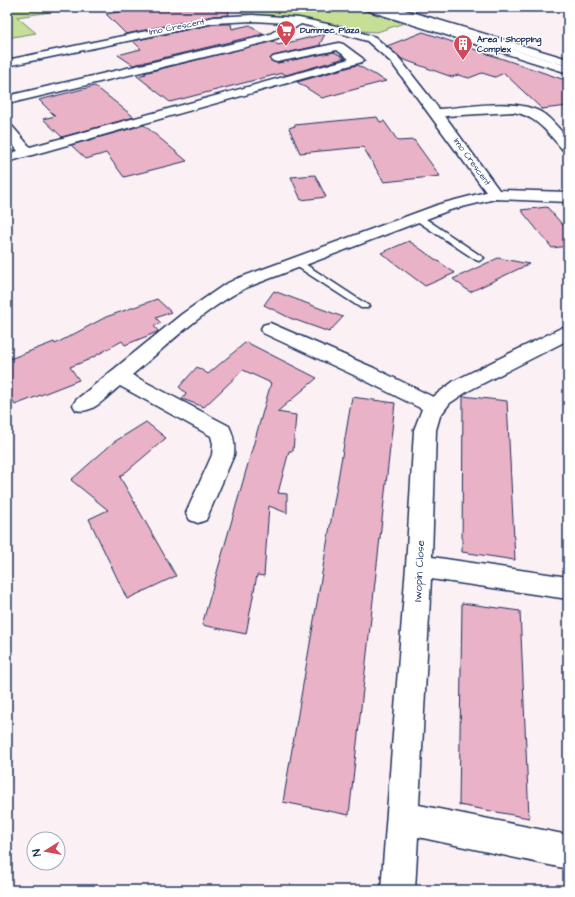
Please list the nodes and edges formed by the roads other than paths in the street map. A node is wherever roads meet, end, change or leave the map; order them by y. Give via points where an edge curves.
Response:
1 (367, 7) edge
2 (385, 7) edge
3 (408, 7) edge
4 (439, 16) junction
5 (299, 20) junction
6 (423, 22) junction
7 (404, 28) dead end
8 (384, 35) dead end
9 (371, 39) junction
10 (568, 55) edge
11 (277, 59) dead end
12 (7, 63) edge
13 (568, 63) edge
14 (568, 70) edge
15 (7, 100) edge
16 (436, 113) junction
17 (7, 129) edge
18 (568, 147) edge
19 (27, 153) junction
20 (7, 158) edge
21 (495, 194) junction
22 (568, 197) edge
23 (417, 217) junction
24 (479, 258) dead end
25 (296, 262) junction
26 (364, 306) dead end
27 (270, 329) dead end
28 (568, 332) edge
29 (118, 376) junction
30 (83, 405) dead end
31 (436, 407) junction
32 (198, 513) dead end
33 (419, 566) junction
34 (568, 588) edge
35 (402, 818) junction
36 (568, 852) edge
37 (398, 890) edge

1 - 6 street
2 - 6 street
3 - 4 street
4 - 6 street
4 - 10 street
5 - 9 street, Imo Crescent
5 - 12 street, Imo Crescent via 214,20
5 - 15 street via 274,36 259,41
6 - 7 street
6 - 13 street
6 - 14 street
8 - 9 street
9 - 16 street, Imo Crescent via 395,60
11 - 19 street via 339,46 358,60
16 - 18 street via 523,109 539,116
16 - 21 street, Imo Crescent
17 - 19 street
19 - 20 street
21 - 22 street
21 - 23 street
23 - 24 lane
23 - 25 street
25 - 26 lane
25 - 29 street via 230,290 189,318
27 - 31 street
28 - 31 street, Iwopin Close via 461,386 443,398
29 - 30 street
29 - 32 street via 221,432 223,455
31 - 33 street, Iwopin Close via 430,414 425,430
33 - 34 street
33 - 35 street, Iwopin Close
35 - 36 street
35 - 37 street, Iwopin Close

